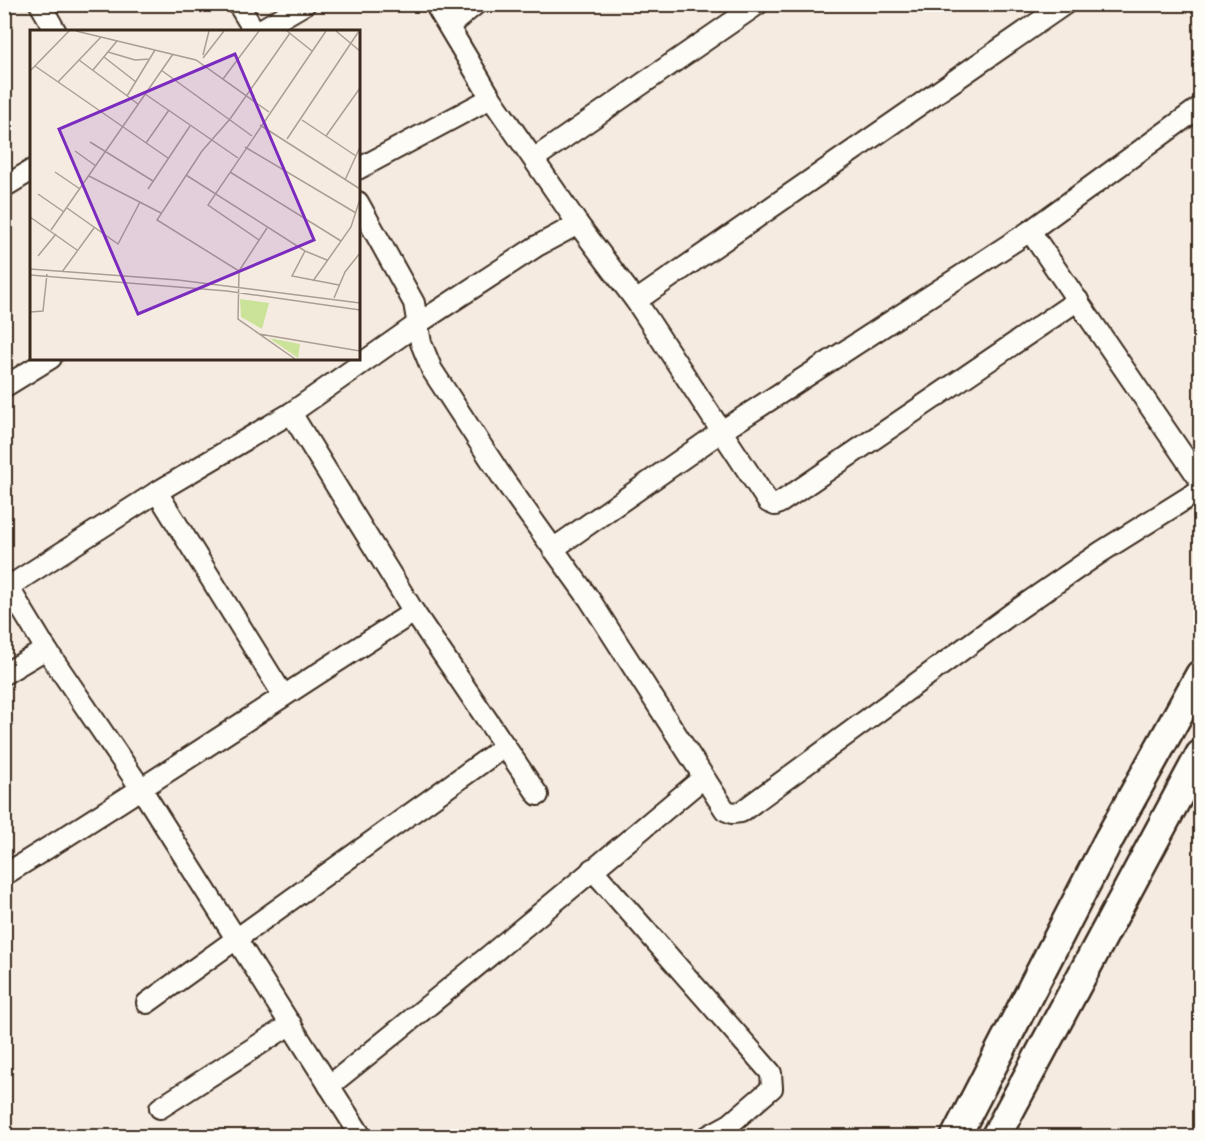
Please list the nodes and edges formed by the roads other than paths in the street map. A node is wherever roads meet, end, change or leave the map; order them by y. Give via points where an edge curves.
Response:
1 (40, 4) edge
2 (238, 4) edge
3 (304, 4) edge
4 (435, 4) edge
5 (476, 4) edge
6 (758, 4) edge
7 (1065, 4) edge
8 (449, 26) junction
9 (55, 30) edge
10 (255, 30) edge
11 (259, 30) edge
12 (491, 98) junction
13 (1200, 107) edge
14 (535, 158) junction
15 (360, 168) edge
16 (30, 171) edge
17 (4, 187) edge
18 (360, 206) edge
19 (578, 224) junction
20 (1030, 231) junction
21 (1078, 300) junction
22 (636, 301) junction
23 (419, 322) junction
24 (48, 360) edge
25 (4, 387) edge
26 (291, 413) junction
27 (722, 431) junction
28 (1200, 480) edge
29 (1200, 490) edge
30 (157, 492) junction
31 (553, 549) junction
32 (6, 584) edge
33 (414, 612) junction
34 (46, 649) junction
35 (4, 674) edge
36 (1200, 675) edge
37 (283, 695) junction
38 (505, 746) junction
39 (1200, 755) edge
40 (703, 778) junction
41 (142, 790) junction
42 (538, 795) dead end
43 (592, 870) junction
44 (4, 875) edge
45 (236, 940) junction
46 (147, 1003) dead end
47 (291, 1024) junction
48 (328, 1086) junction
49 (160, 1108) dead end
50 (361, 1137) edge
51 (708, 1137) edge
52 (956, 1137) edge
53 (996, 1137) edge

1 - 9 street
2 - 10 street
3 - 11 street
4 - 8 street
5 - 8 street
6 - 14 street
7 - 22 street
8 - 12 street
12 - 14 street
12 - 15 street
13 - 20 street
14 - 19 street
16 - 17 street
18 - 23 street via 406,286
19 - 22 street
19 - 23 street
20 - 21 street
20 - 27 street
21 - 27 street via 775,505 764,497
21 - 28 street
22 - 27 street
23 - 26 street
23 - 31 street via 421,343 432,370
24 - 25 street
26 - 30 street
26 - 33 street
27 - 31 street
29 - 40 street via 1011,614 741,812 725,810
30 - 32 street
30 - 37 street
31 - 40 street via 590,600
32 - 34 street
33 - 37 street
33 - 38 street
34 - 35 street
34 - 41 street
36 - 52 main road via 1109,838
37 - 41 street
38 - 42 street
38 - 45 street
39 - 53 main road
40 - 43 street
41 - 44 street
41 - 45 street
43 - 48 street
43 - 51 street via 771,1073 772,1088 730,1124
45 - 46 street
45 - 47 street
47 - 48 street
47 - 49 street
48 - 50 street

